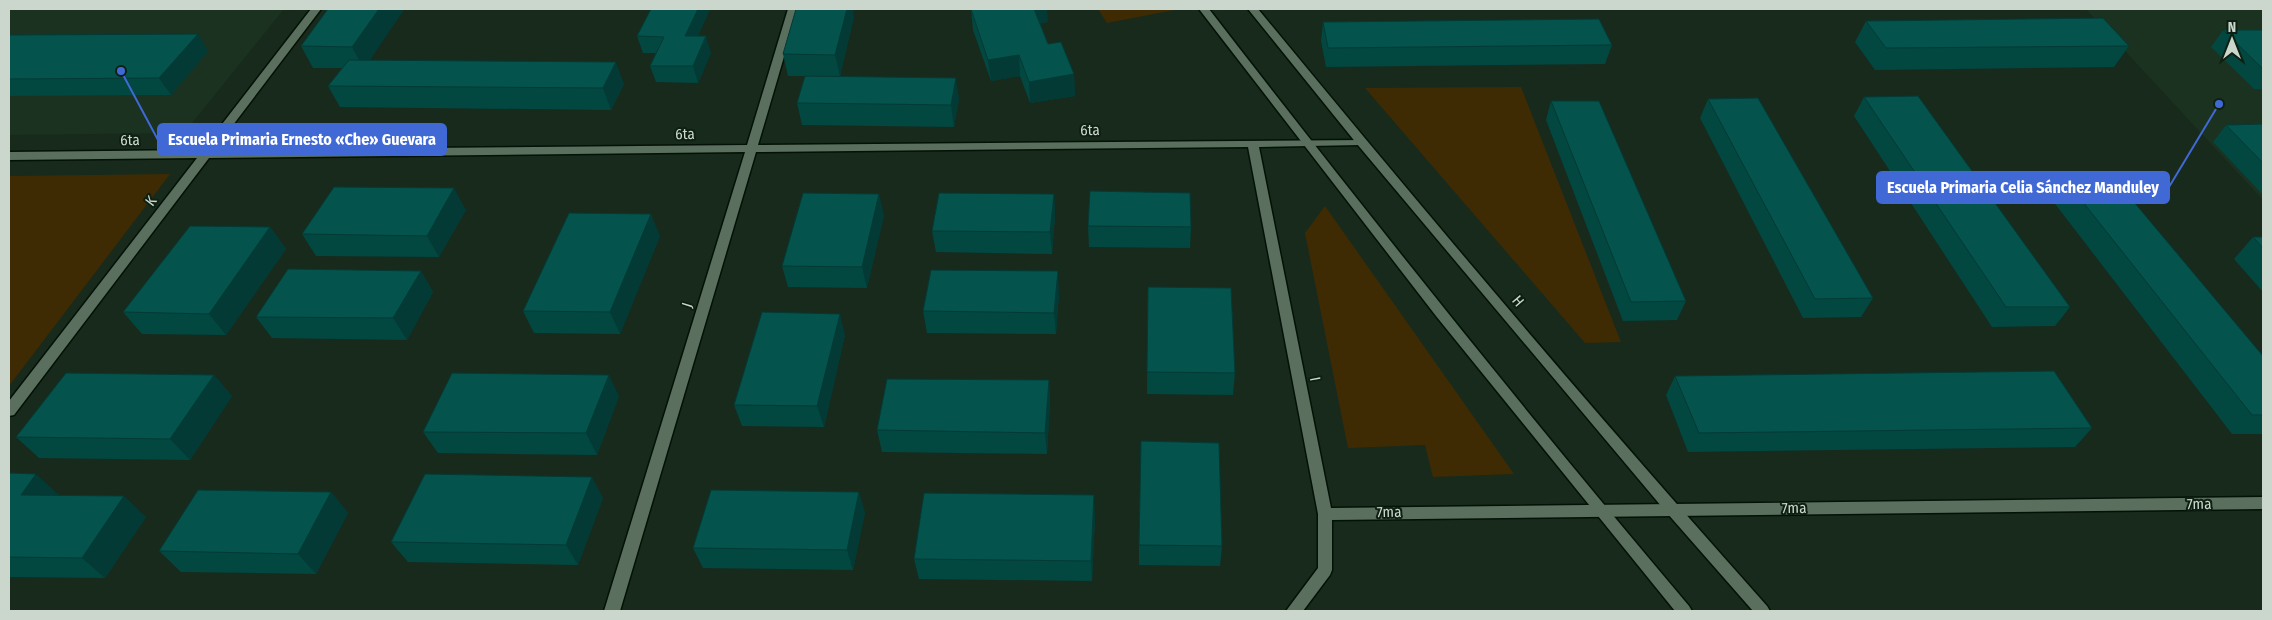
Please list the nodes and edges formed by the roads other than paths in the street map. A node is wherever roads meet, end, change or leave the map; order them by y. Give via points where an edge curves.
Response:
1 (316, 9) edge
2 (793, 9) edge
3 (1204, 9) edge
4 (1253, 9) edge
5 (1307, 142) junction
6 (1361, 142) junction
7 (1253, 144) junction
8 (751, 148) junction
9 (205, 154) junction
10 (9, 156) edge
11 (9, 411) edge
12 (2263, 503) edge
13 (1672, 509) junction
14 (1598, 510) junction
15 (1324, 514) junction
16 (612, 611) edge
17 (1294, 611) edge
18 (1684, 611) edge
19 (1762, 611) edge

1 - 9 street, K
2 - 8 street, J
3 - 5 street
4 - 6 street, H
5 - 6 street, 6ta
5 - 7 street, 6ta
5 - 14 street
6 - 13 street, H
7 - 8 street, 6ta
7 - 15 street, I
8 - 9 street, 6ta
8 - 16 street, J
9 - 10 street, 6ta
9 - 11 street, K
12 - 13 street, 7ma
13 - 14 street, 7ma
13 - 19 street, H
14 - 15 street, 7ma
14 - 18 street
15 - 17 street, I via 1325,570

